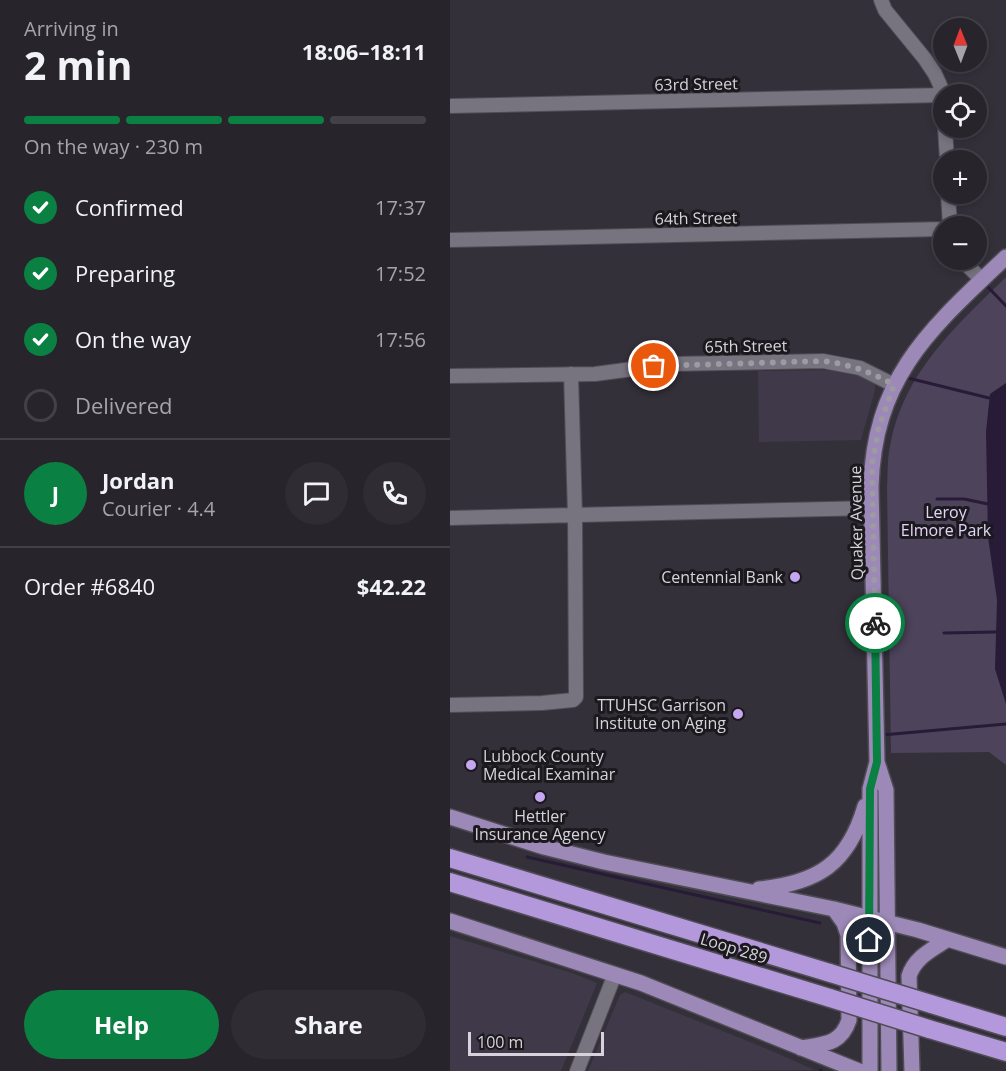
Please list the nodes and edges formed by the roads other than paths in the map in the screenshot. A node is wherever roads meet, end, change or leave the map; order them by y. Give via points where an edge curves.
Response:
1 (881, 0) edge
2 (941, 84) edge
3 (933, 95) edge
4 (450, 106) edge
5 (933, 229) edge
6 (450, 240) edge
7 (1006, 257) edge
8 (972, 270) edge
9 (982, 280) junction
10 (571, 374) junction
11 (450, 376) edge
12 (894, 385) junction
13 (872, 508) junction
14 (575, 515) junction
15 (450, 518) edge
16 (450, 705) edge
17 (877, 762) junction
18 (870, 789) junction
19 (450, 818) edge
20 (450, 845) edge
21 (450, 858) edge
22 (450, 882) edge
23 (532, 882) junction
24 (743, 891) junction
25 (450, 895) edge
26 (834, 909) junction
27 (567, 918) junction
28 (869, 918) junction
29 (450, 921) edge
30 (888, 923) junction
31 (948, 939) junction
32 (1006, 957) edge
33 (615, 974) junction
34 (1006, 1027) edge
35 (798, 1048) junction
36 (1006, 1052) edge
37 (577, 1071) edge
38 (859, 1071) edge
39 (870, 1071) edge
40 (889, 1071) edge
41 (912, 1071) edge

1 - 2 street
3 - 4 street, 63rd Street
5 - 6 street, 64th Street
7 - 9 main road, Quaker Avenue
8 - 9 street
9 - 12 main road, Quaker Avenue via 933,328
10 - 11 street, 65th Street
10 - 12 street, 65th Street via 669,364 823,361 860,368
10 - 14 street
12 - 13 main road, Quaker Avenue via 875,446
13 - 14 street
13 - 17 main road, Quaker Avenue
14 - 15 street
14 - 16 street via 575,699
17 - 18 main road, Quaker Avenue
17 - 30 main road, Quaker Avenue via 886,790
18 - 24 main road via 858,830 834,862 793,884
18 - 28 main road, Quaker Avenue
19 - 24 main road via 604,862
20 - 23 highway
21 - 23 highway, Loop 289
22 - 27 highway, Loop 289
23 - 34 highway, Loop 289, bridge
24 - 26 main road
25 - 27 highway
26 - 28 main road
26 - 35 main road via 848,935 849,1020 840,1037 828,1044
27 - 36 highway, Loop 289, bridge
28 - 30 main road
28 - 39 main road, Quaker Avenue
29 - 33 main road
30 - 31 main road
30 - 40 main road, Quaker Avenue
31 - 32 main road
31 - 41 main road via 920,958 909,976
33 - 35 main road
33 - 37 street
35 - 38 main road

